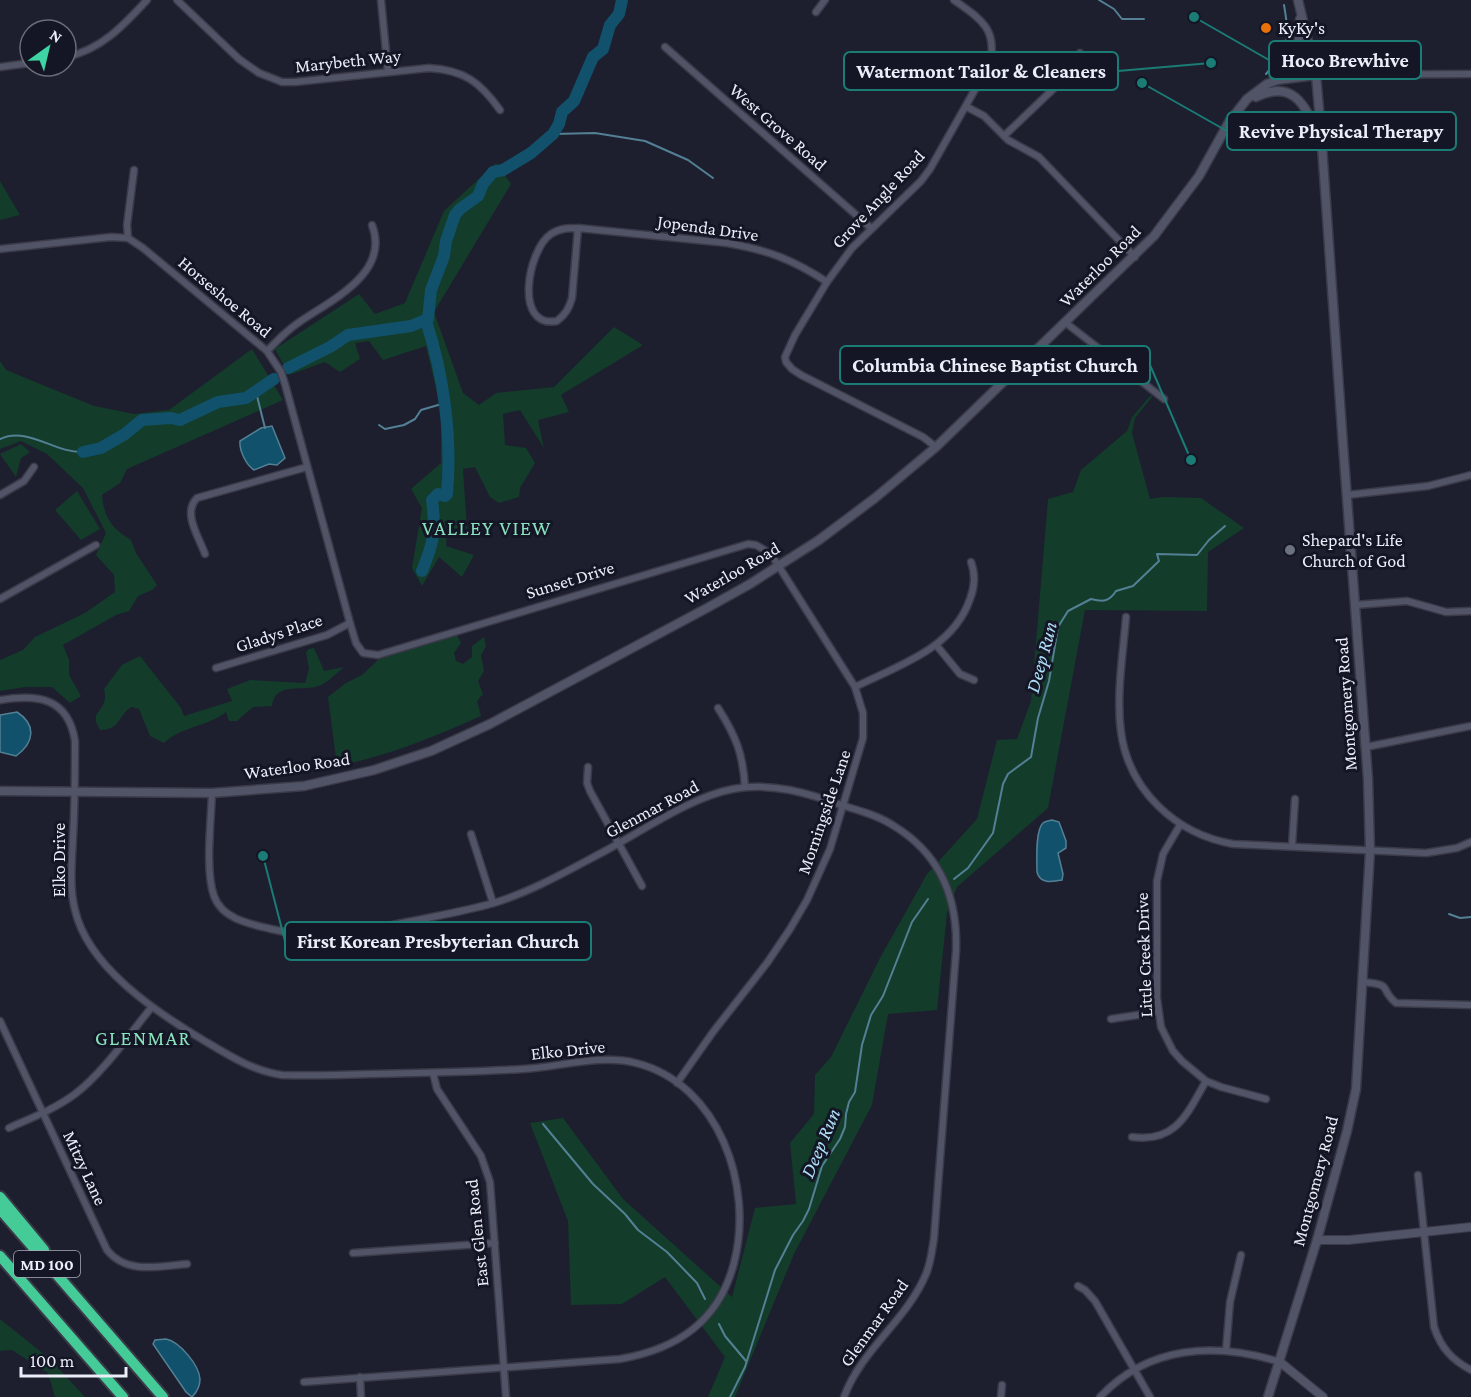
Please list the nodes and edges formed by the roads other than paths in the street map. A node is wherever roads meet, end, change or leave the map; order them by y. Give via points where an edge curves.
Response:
1 (147, 0) edge
2 (177, 0) edge
3 (381, 0) edge
4 (824, 0) edge
5 (954, 0) edge
6 (1298, 0) edge
7 (1301, 11) junction
8 (816, 12) dead end
9 (665, 47) dead end
10 (78, 53) edge
11 (1080, 53) dead end
12 (18, 65) edge
13 (0, 67) edge
14 (388, 72) junction
15 (1471, 74) edge
16 (1316, 75) junction
17 (1277, 80) junction
18 (967, 107) junction
19 (1239, 109) junction
20 (500, 110) dead end
21 (1004, 136) junction
22 (1321, 141) junction
23 (134, 170) dead end
24 (372, 225) dead end
25 (578, 228) junction
26 (871, 228) junction
27 (128, 238) junction
28 (0, 249) edge
29 (1134, 257) junction
30 (827, 282) junction
31 (1065, 323) junction
32 (267, 351) junction
33 (1164, 399) dead end
34 (936, 447) junction
35 (34, 467) dead end
36 (308, 467) junction
37 (1471, 475) edge
38 (0, 495) edge
39 (1347, 495) junction
40 (96, 545) dead end
41 (205, 554) dead end
42 (970, 562) dead end
43 (780, 566) junction
44 (0, 599) edge
45 (1355, 605) junction
46 (1471, 610) edge
47 (1126, 617) dead end
48 (350, 623) junction
49 (937, 646) junction
50 (363, 653) joint
51 (216, 668) dead end
52 (974, 680) dead end
53 (855, 687) junction
54 (0, 700) edge
55 (718, 708) dead end
56 (1471, 726) edge
57 (1366, 747) junction
58 (588, 767) dead end
59 (745, 787) junction
60 (0, 790) edge
61 (75, 792) junction
62 (212, 793) junction
63 (1295, 799) dead end
64 (844, 806) junction
65 (1180, 825) junction
66 (471, 834) dead end
67 (1471, 842) edge
68 (619, 843) junction
69 (1292, 846) junction
70 (1370, 851) junction
71 (642, 886) dead end
72 (493, 903) junction
73 (1363, 982) junction
74 (1471, 1005) edge
75 (151, 1008) junction
76 (1158, 1012) junction
77 (1111, 1019) dead end
78 (0, 1021) edge
79 (433, 1073) junction
80 (1206, 1081) junction
81 (677, 1083) junction
82 (1266, 1100) dead end
83 (42, 1113) junction
84 (9, 1128) dead end
85 (1132, 1137) dead end
86 (1418, 1175) dead end
87 (0, 1197) edge
88 (0, 1209) edge
89 (1471, 1227) edge
90 (1424, 1232) junction
91 (1317, 1240) junction
92 (495, 1243) junction
93 (353, 1253) dead end
94 (1240, 1255) dead end
95 (0, 1256) edge
96 (187, 1264) dead end
97 (1078, 1286) dead end
98 (94, 1318) junction
99 (1226, 1350) junction
100 (1280, 1362) junction
101 (503, 1368) junction
102 (1135, 1370) junction
103 (1471, 1371) edge
104 (360, 1377) junction
105 (304, 1382) dead end
106 (1002, 1385) dead end
107 (123, 1397) edge
108 (163, 1397) edge
109 (361, 1397) edge
110 (506, 1397) edge
111 (844, 1397) edge
112 (1001, 1397) edge
113 (1100, 1397) edge
114 (1150, 1397) edge
115 (1268, 1397) edge
116 (1323, 1397) edge

1 - 10 street via 109,37
2 - 14 street, Marybeth Way via 239,59 271,78 295,82
3 - 14 street
4 - 8 street
5 - 18 street, Grove Angle Road via 985,24 992,44 990,63
6 - 7 main road, Montgomery Road
7 - 16 main road, Montgomery Road
7 - 17 main road via 1298,55
9 - 26 street, West Grove Road
11 - 21 street via 1069,74
12 - 13 street
14 - 20 street, Marybeth Way via 429,68 453,71 477,83
15 - 16 street
16 - 17 main road, Waterloo Road
16 - 22 main road, Montgomery Road
17 - 19 main road, Waterloo Road via 1256,92
18 - 21 street via 984,116
18 - 26 street, Grove Angle Road via 921,181
19 - 22 main road via 1266,92 1290,93 1303,104
19 - 29 main road, Waterloo Road via 1183,198
21 - 29 street via 1039,157
22 - 39 main road, Montgomery Road
23 - 27 street
24 - 32 street via 377,246 357,282 295,325
25 - 25 street, Jopenda Drive via 550,235 534,259 530,305 532,312 544,321 557,321 570,306
25 - 30 street, Jopenda Drive via 750,247 790,260
26 - 30 street, Grove Angle Road
27 - 28 street
27 - 32 street, Horseshoe Road
29 - 31 main road, Waterloo Road
30 - 34 street, Grove Angle Road via 787,350 786,362 801,375
31 - 33 street
31 - 34 main road, Waterloo Road
32 - 36 street, Horseshoe Road via 283,378
34 - 43 main road, Waterloo Road via 875,498
35 - 38 street via 24,481
36 - 41 street via 197,498 190,515
36 - 48 street, Horseshoe Road
37 - 39 street via 1428,486
39 - 45 main road, Montgomery Road
40 - 44 street
42 - 49 street via 975,579 969,603 956,627
43 - 50 street, Sunset Drive via 764,549 748,544 378,655
43 - 53 street, Morningside Lane
43 - 62 main road, Waterloo Road via 497,720 431,751 374,771 304,786
45 - 46 street via 1407,601 1446,612
45 - 57 main road, Montgomery Road
47 - 65 street via 1120,700 1123,743 1141,787
48 - 50 street, Horseshoe Road
48 - 51 street, Gladys Place via 327,635
49 - 52 street via 960,674
49 - 53 street
53 - 64 street, Morningside Lane via 863,713 864,738
54 - 61 street, Elko Drive via 41,698 61,710 73,729
55 - 59 street via 741,751
56 - 57 street
57 - 70 main road, Montgomery Road
58 - 68 street via 587,783
59 - 64 street, Glenmar Road via 782,788
59 - 68 street, Glenmar Road via 709,795
60 - 61 main road, Waterloo Road
61 - 62 main road, Waterloo Road
61 - 75 street, Elko Drive via 72,899 80,926 94,950
62 - 72 street, Glenmar Road via 210,875 214,898 237,920 280,931 331,934 358,932
63 - 69 street
64 - 81 street, Morningside Lane via 819,875 790,929
64 - 111 street, Glenmar Road via 887,822 908,835 938,868 956,918 932,1256 920,1288 863,1361
65 - 69 street via 1233,844
65 - 76 street, Little Creek Drive via 1163,854 1157,881
66 - 72 street
67 - 70 street via 1426,853
68 - 71 street
68 - 72 street, Glenmar Road via 562,874
69 - 70 street
70 - 73 main road, Montgomery Road
73 - 74 street via 1382,984 1396,1003
73 - 91 main road, Montgomery Road via 1356,1089
75 - 79 street, Elko Drive via 218,1049 266,1072 295,1076
75 - 83 street via 83,1087
76 - 77 street
76 - 80 street, Little Creek Drive via 1173,1051
78 - 83 street, Mitzy Lane
79 - 81 street, Elko Drive via 551,1068 618,1060 648,1067
79 - 92 street, East Glen Road via 437,1089 481,1156 492,1196
80 - 82 street, Little Creek Drive
80 - 85 street via 1172,1130 1154,1138
81 - 101 street, Elko Drive via 711,1118 735,1178 739,1234 732,1273 724,1290 692,1330 661,1349 620,1359
83 - 84 street
83 - 96 street, Mitzy Lane via 113,1256 135,1267
86 - 90 street
87 - 98 highway
88 - 98 highway, MD 100
89 - 90 street
90 - 91 street
90 - 103 street via 1436,1333 1451,1357
91 - 100 main road, Montgomery Road
92 - 93 street
92 - 101 street, East Glen Road
94 - 99 street via 1230,1302
95 - 107 highway, MD 100
97 - 102 street via 1095,1301
98 - 108 highway, MD 100
99 - 100 street
99 - 102 street via 1183,1352
100 - 115 main road, Montgomery Road
100 - 116 street
101 - 104 street, Elko Drive
101 - 110 street, East Glen Road
102 - 113 street via 1120,1377
102 - 114 street
104 - 105 street, Elko Drive
104 - 109 street
106 - 112 street

